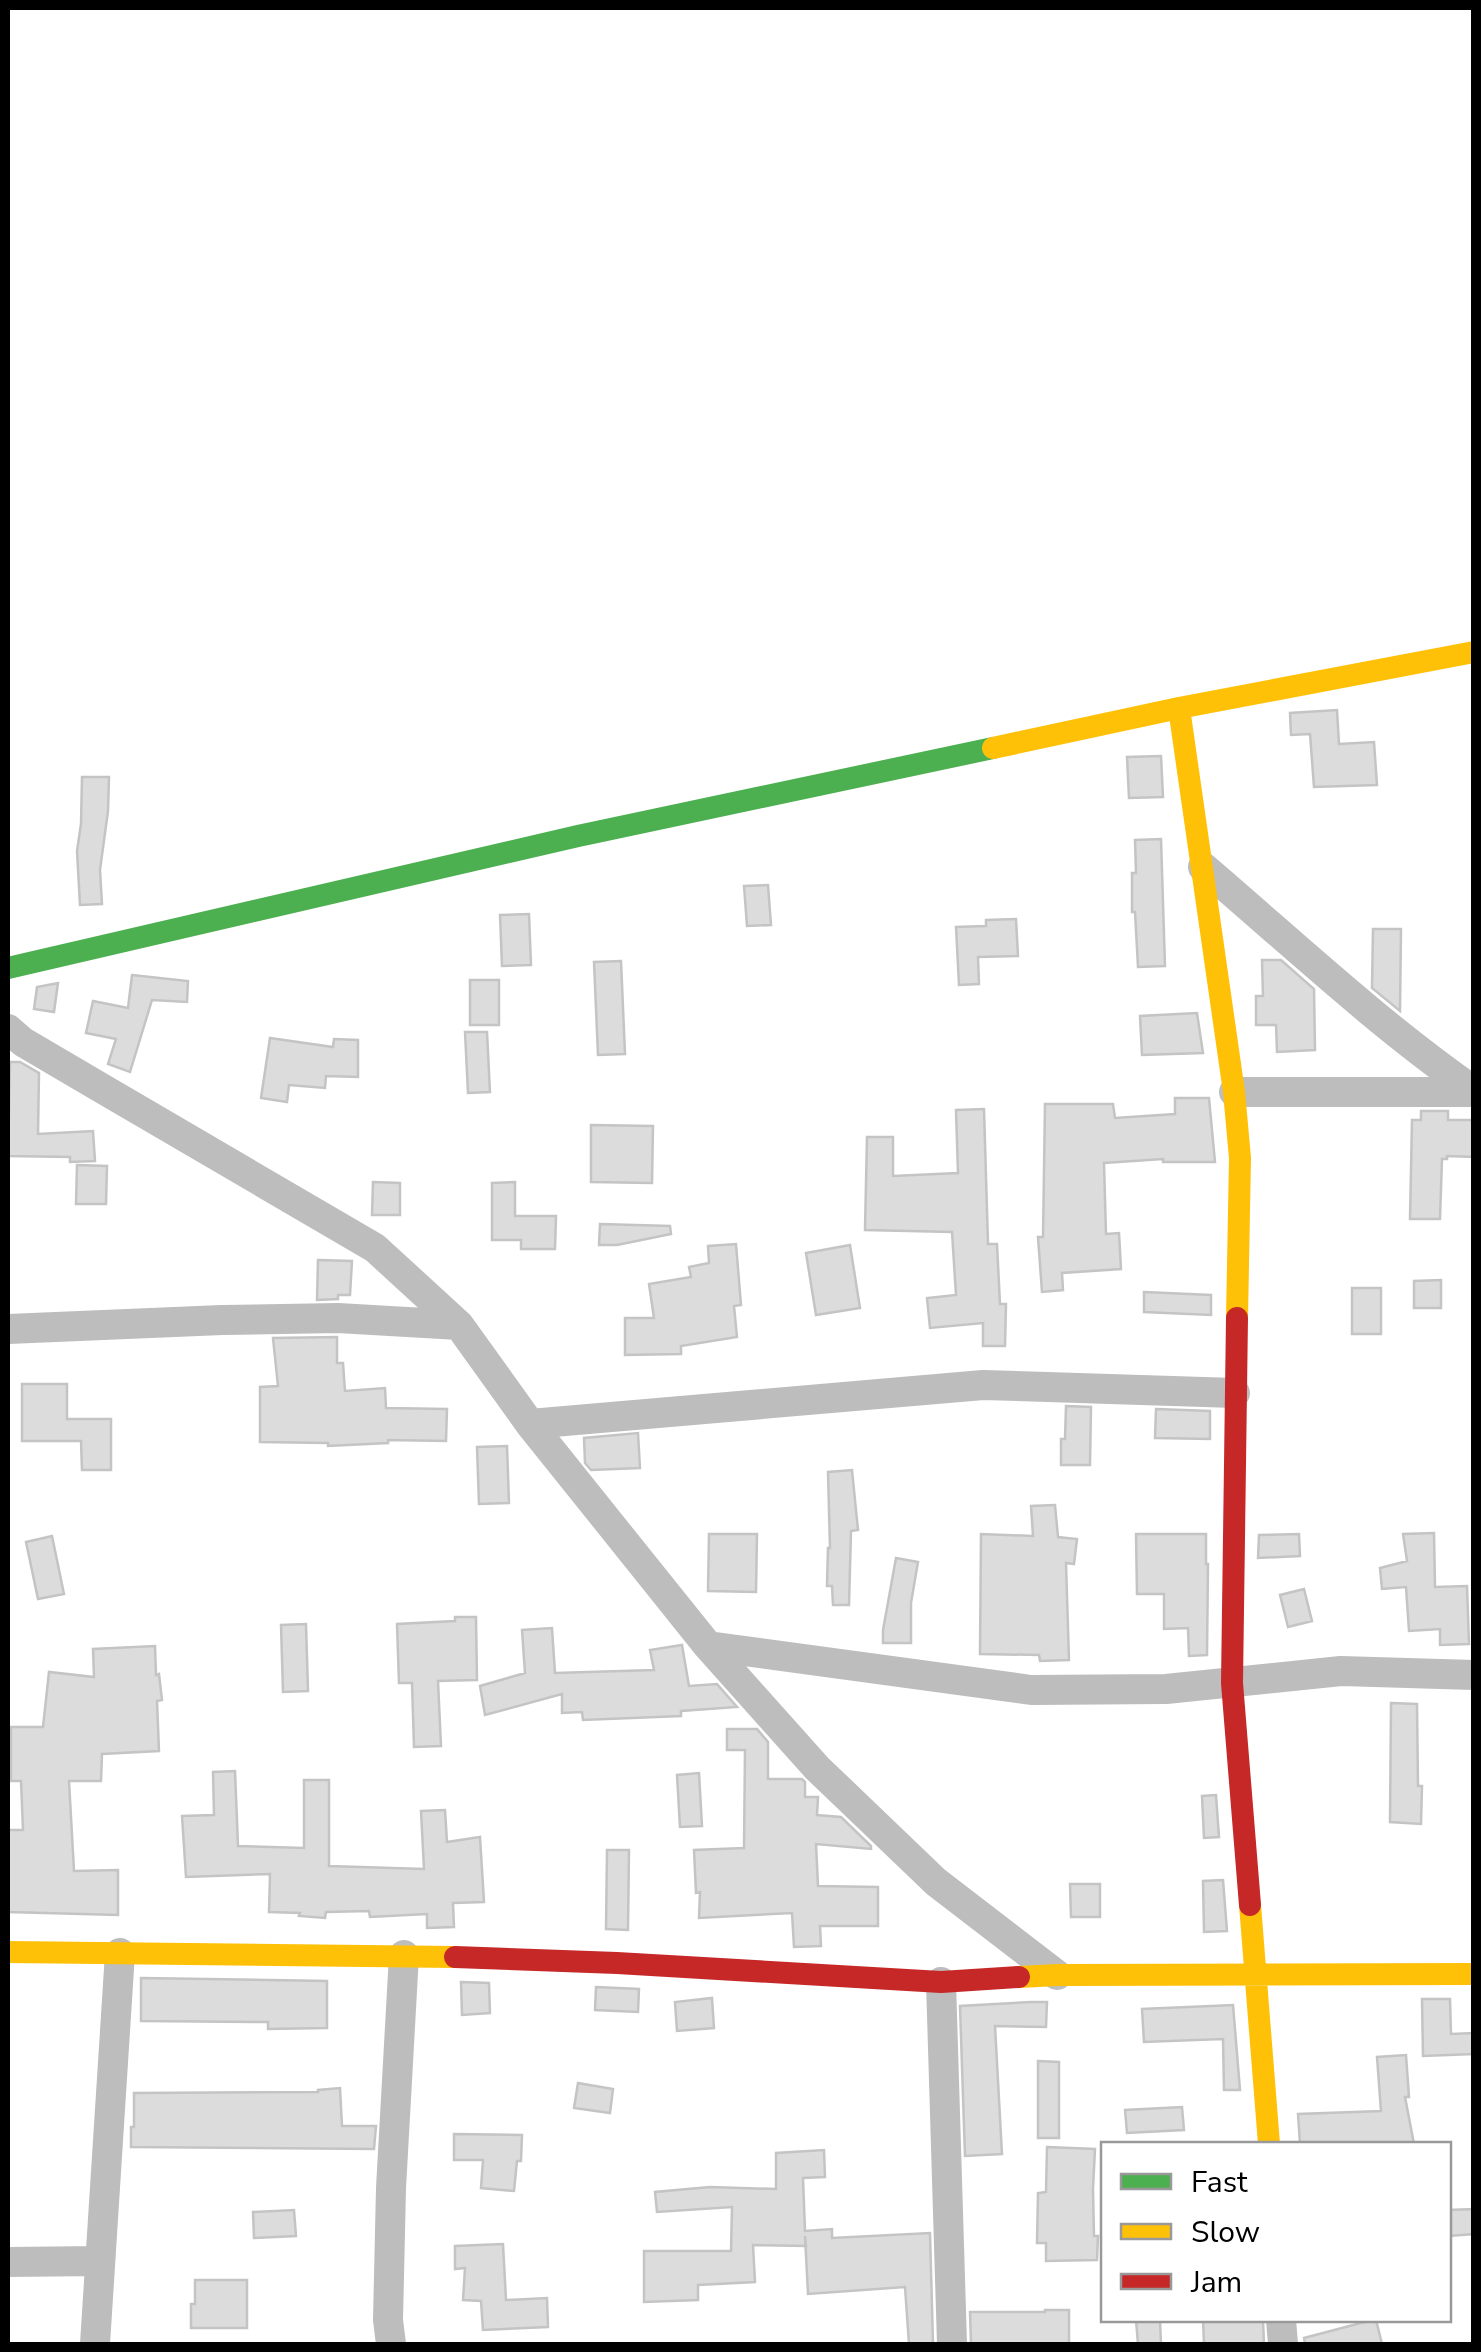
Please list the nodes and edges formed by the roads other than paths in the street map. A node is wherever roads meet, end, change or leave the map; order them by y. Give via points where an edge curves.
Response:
1 (1474, 652) edge
2 (1180, 708) junction
3 (1203, 867) junction
4 (8, 968) edge
5 (8, 1029) edge
6 (1234, 1092) junction
7 (1474, 1092) edge
8 (459, 1325) junction
9 (8, 1329) edge
10 (1234, 1393) junction
11 (530, 1424) junction
12 (708, 1646) junction
13 (1474, 1674) edge
14 (1232, 1683) junction
15 (8, 1952) edge
16 (120, 1953) junction
17 (404, 1955) junction
18 (1256, 1974) junction
19 (1474, 1974) edge
20 (1057, 1975) junction
21 (941, 1982) junction
22 (1268, 2142) edge
23 (99, 2261) junction
24 (8, 2262) edge
25 (95, 2344) edge
26 (391, 2344) edge
27 (952, 2344) edge

1 - 2 street
2 - 3 street
2 - 4 street via 578,836
3 - 6 street
3 - 7 street
5 - 8 street via 375,1248
6 - 7 street
6 - 10 street via 1240,1158
8 - 9 street via 300,1319
8 - 11 street
10 - 11 street via 983,1385
10 - 14 street
11 - 12 street
12 - 14 street via 1031,1690
12 - 20 street via 817,1768 936,1882
13 - 14 street via 1341,1671
14 - 18 street
15 - 16 street
16 - 17 street
16 - 23 street
17 - 21 street
17 - 26 street via 391,2188
18 - 19 street
18 - 20 street
18 - 22 street
20 - 21 street
21 - 27 street
23 - 24 street
23 - 25 street

